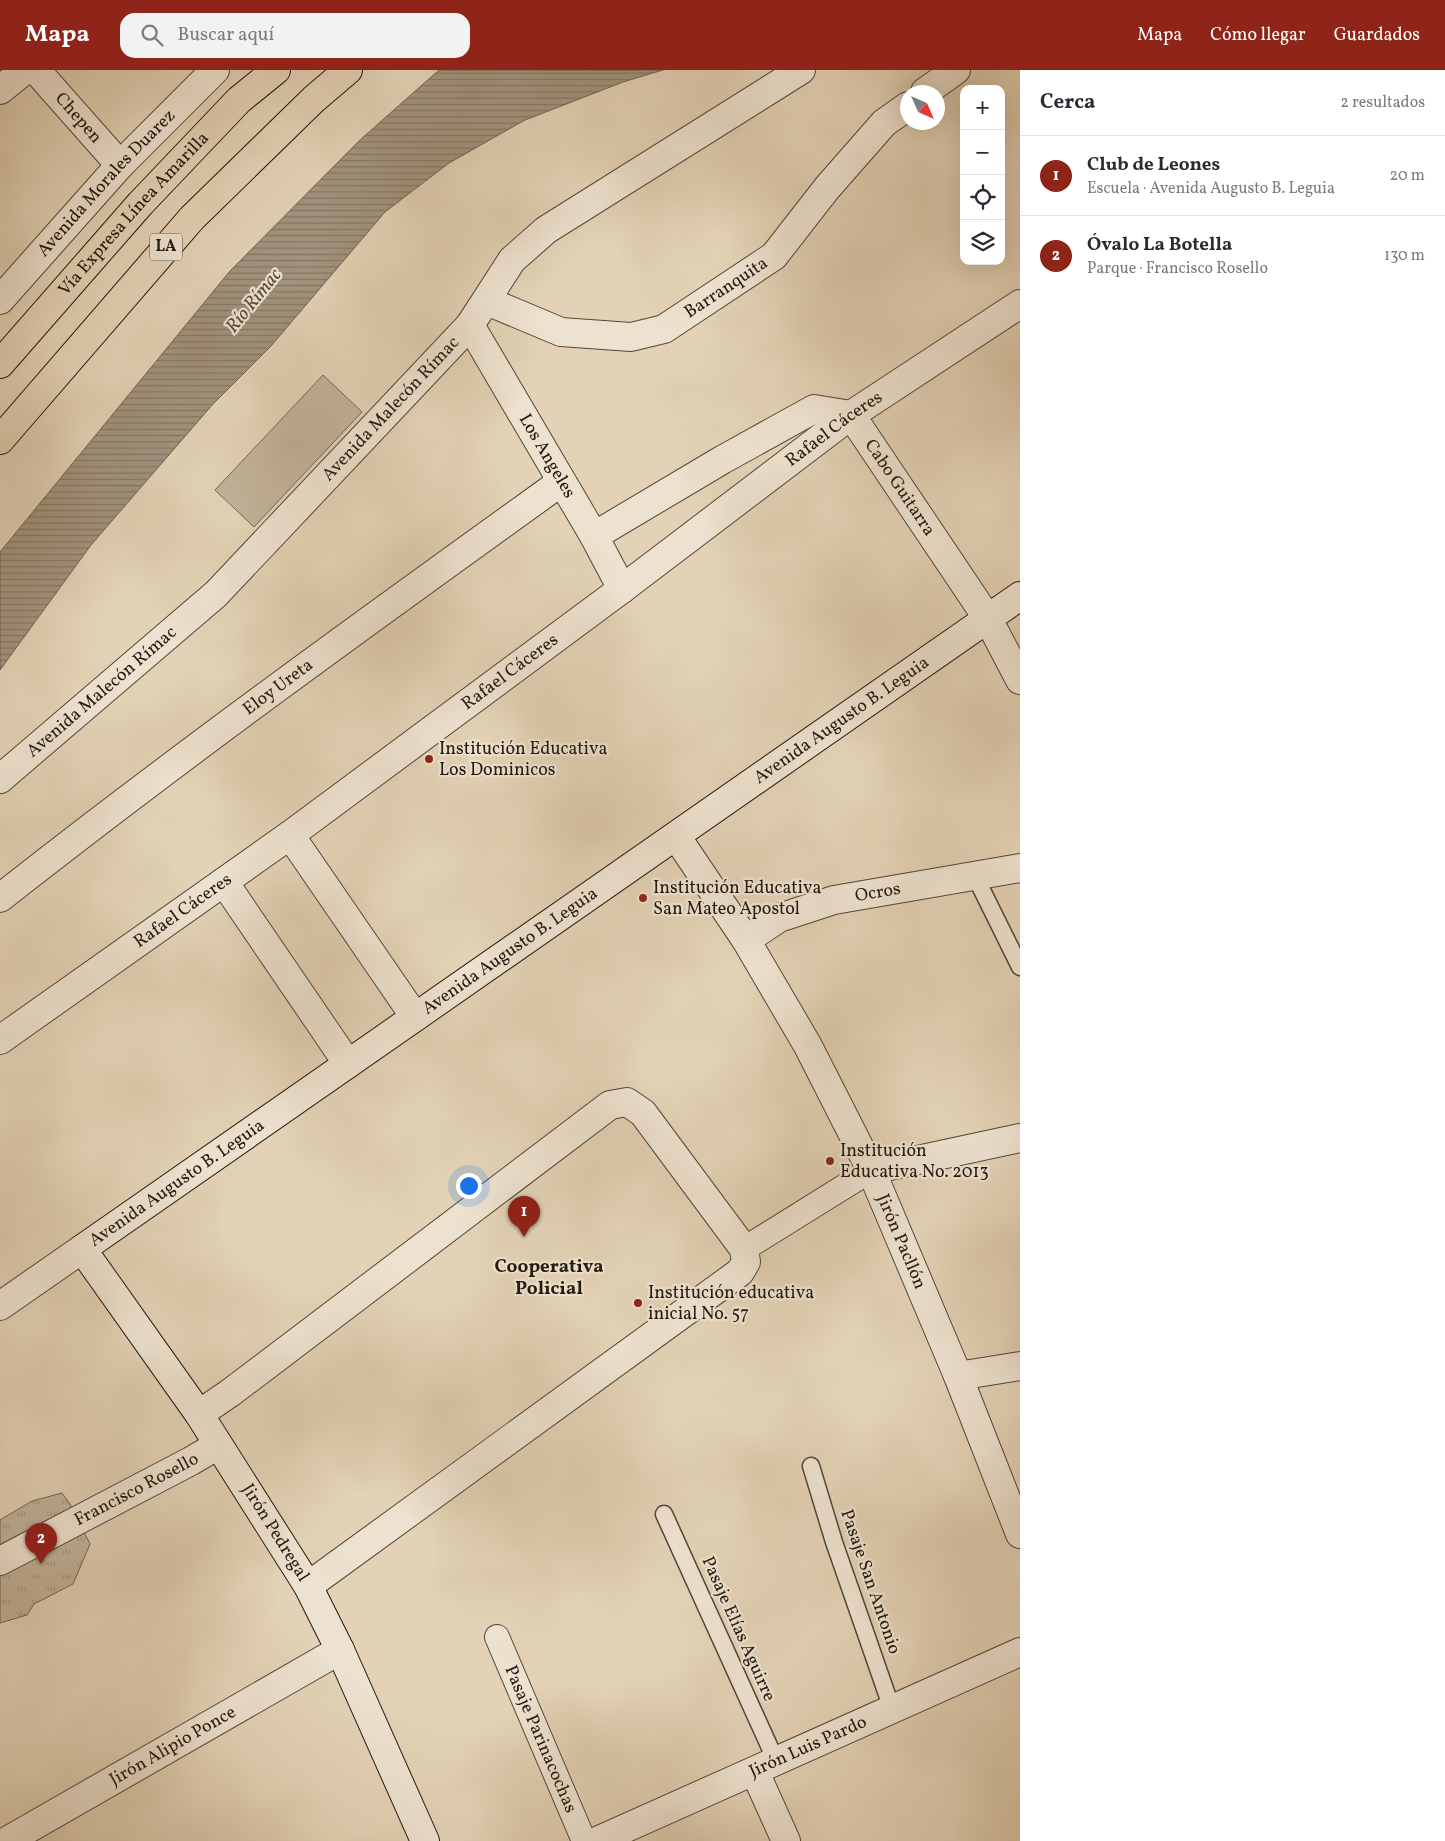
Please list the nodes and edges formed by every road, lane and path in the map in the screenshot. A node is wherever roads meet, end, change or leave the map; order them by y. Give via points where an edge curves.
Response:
1 (25, 70) edge
2 (36, 70) edge
3 (215, 70) edge
4 (276, 70) edge
5 (348, 70) edge
6 (801, 70) edge
7 (956, 70) edge
8 (935, 85) edge
9 (0, 90) edge
10 (900, 112) edge
11 (120, 165) junction
12 (0, 300) edge
13 (487, 302) junction
14 (1020, 304) edge
15 (470, 325) junction
16 (0, 364) edge
17 (851, 415) junction
18 (0, 440) edge
19 (561, 482) junction
20 (594, 536) junction
21 (622, 589) junction
22 (1020, 596) edge
23 (988, 619) junction
24 (1020, 680) edge
25 (0, 779) edge
26 (290, 835) junction
27 (676, 836) junction
28 (1020, 868) edge
29 (975, 876) junction
30 (224, 882) junction
31 (0, 898) edge
32 (746, 940) junction
33 (1020, 967) edge
34 (415, 1017) junction
35 (0, 1040) edge
36 (348, 1064) junction
37 (1020, 1138) edge
38 (871, 1170) junction
39 (744, 1248) junction
40 (82, 1250) junction
41 (0, 1306) edge
42 (1020, 1366) edge
43 (958, 1376) junction
44 (199, 1414) junction
45 (218, 1444) junction
46 (811, 1466) dead end
47 (664, 1514) dead end
48 (1020, 1534) edge
49 (0, 1561) edge
50 (308, 1586) junction
51 (497, 1637) dead end
52 (340, 1650) junction
53 (1020, 1652) edge
54 (892, 1709) junction
55 (765, 1766) junction
56 (7, 1841) edge
57 (425, 1841) edge
58 (584, 1841) edge
59 (597, 1841) edge
60 (786, 1841) edge

1 - 9 street
2 - 11 street, Chepen
3 - 11 street, Avenida Morales Duarez
4 - 16 highway, Vía Expresa Línea Amarilla via 239,100 140,204
5 - 18 highway, LA via 192,218
6 - 13 street, Avenida Malecón Rímac via 546,230 512,260
7 - 8 street
10 - 13 street, Barranquita via 884,123 827,188 774,256 664,329 630,337 561,332
11 - 12 street, Avenida Morales Duarez
13 - 15 street, Avenida Malecón Rímac
14 - 17 street, Rafael Cáceres
15 - 19 street, Los Angeles
15 - 25 street, Avenida Malecón Rímac via 216,594
17 - 20 street via 814,410
17 - 21 street, Rafael Cáceres
17 - 23 street, Cabo Guitarra
19 - 20 street, Los Angeles
19 - 31 street, Eloy Ureta via 314,660
20 - 21 street, Los Angeles
21 - 26 street, Rafael Cáceres
22 - 23 street, Avenida Augusto B. Leguia
23 - 24 street, Cabo Guitarra
23 - 27 street, Avenida Augusto B. Leguia
26 - 30 street, Rafael Cáceres
26 - 34 street
27 - 32 street, Jirón Pacllón
27 - 34 street, Avenida Augusto B. Leguia
28 - 29 street, Ocros
29 - 32 street, Ocros via 834,900 779,918
29 - 33 lane
30 - 35 street, Rafael Cáceres
30 - 36 street
32 - 38 street, Jirón Pacllón via 808,1046
34 - 36 street, Avenida Augusto B. Leguia
36 - 40 street, Avenida Augusto B. Leguia
37 - 38 street
38 - 39 street
38 - 43 street, Jirón Pacllón
39 - 44 street via 642,1113 627,1102 610,1105
39 - 50 street via 746,1262 740,1272
40 - 41 street, Avenida Augusto B. Leguia
40 - 44 street, Jirón Pedregal
42 - 43 street
43 - 48 street, Jirón Pacllón
44 - 45 street, Jirón Pedregal
45 - 49 street, Francisco Rosello
45 - 50 street, Jirón Pedregal
46 - 54 lane, Pasaje San Antonio
47 - 55 lane, Pasaje Elías Aguirre
50 - 52 street, Jirón Pedregal
51 - 58 street, Pasaje Parinacochas
52 - 56 street, Jirón Alipio Ponce
52 - 57 street, Jirón Pedregal
53 - 54 street, Jirón Luis Pardo
54 - 55 street, Jirón Luis Pardo
55 - 59 street, Jirón Luis Pardo
55 - 60 street

